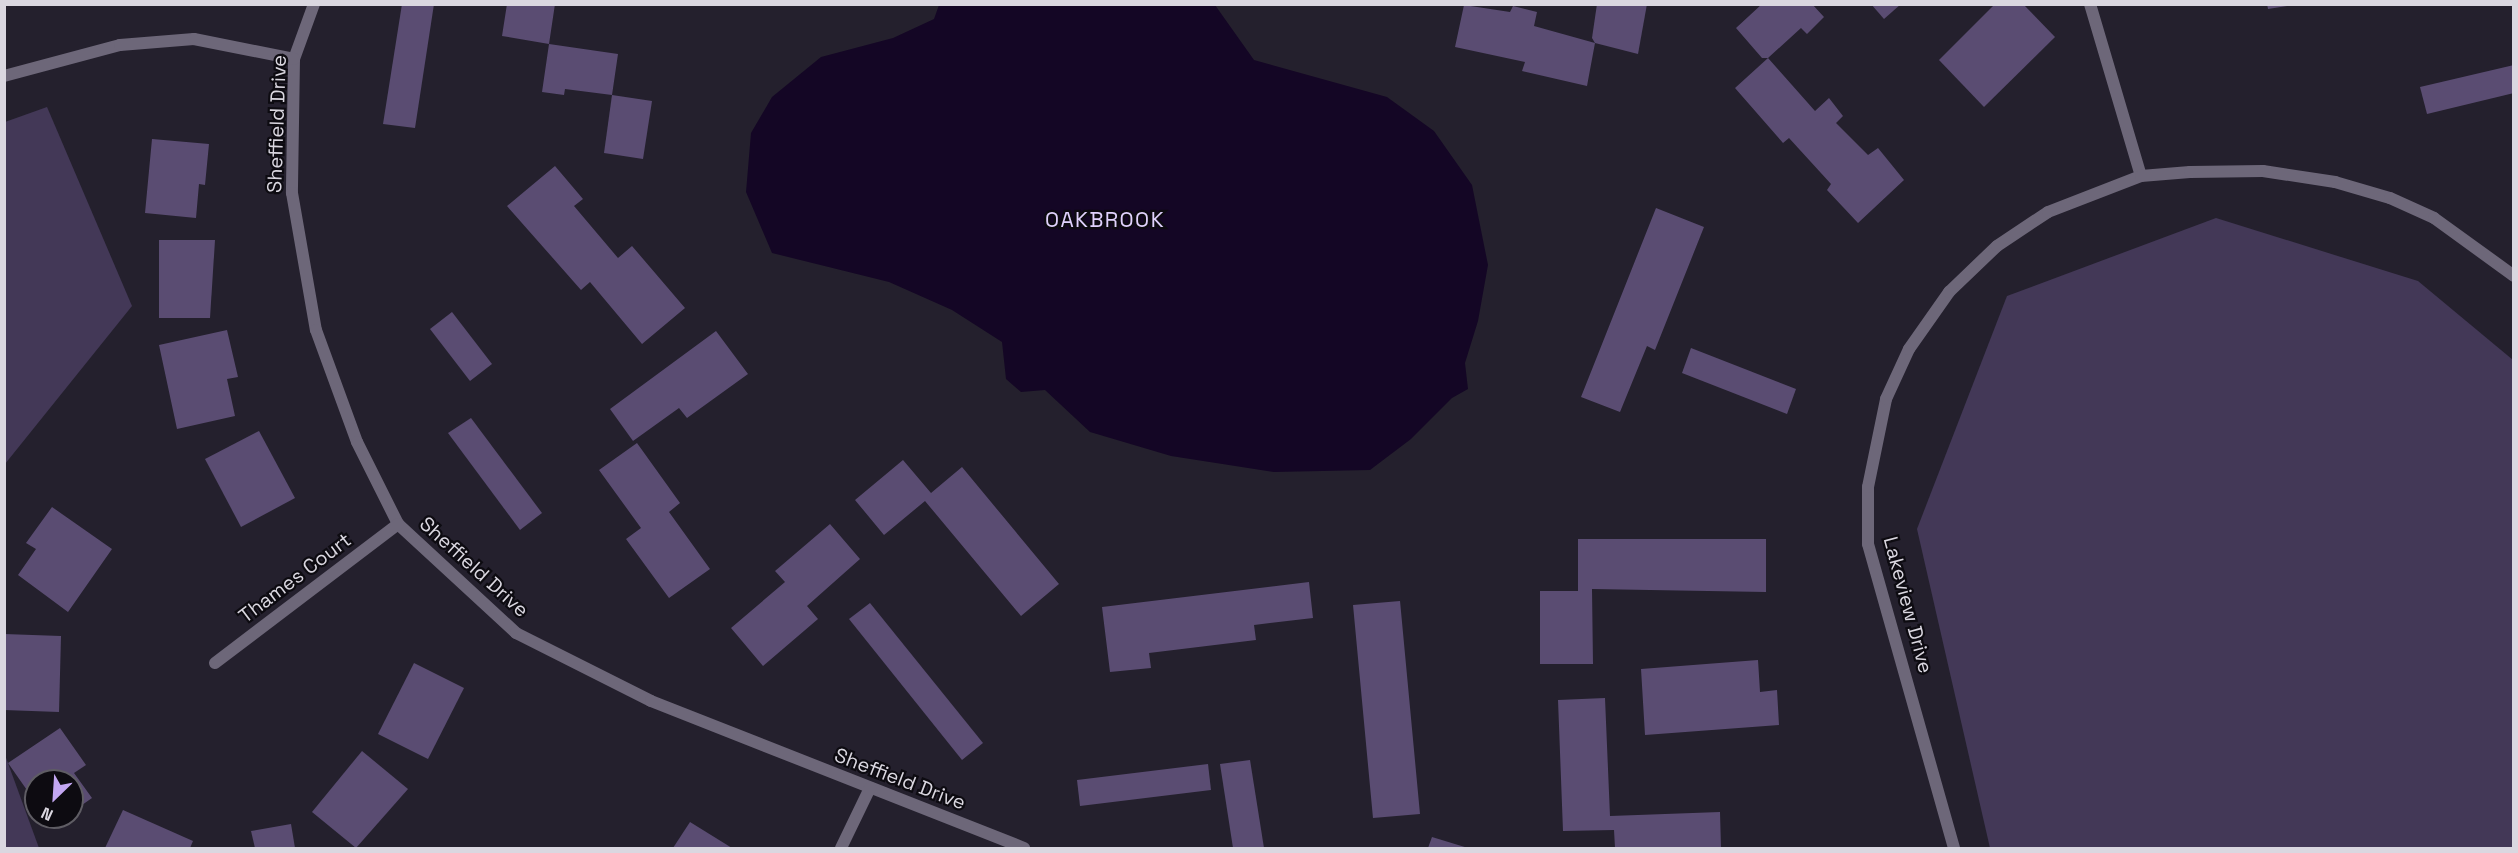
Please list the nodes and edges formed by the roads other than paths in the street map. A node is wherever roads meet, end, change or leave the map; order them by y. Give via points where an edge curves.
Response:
1 (314, 4) edge
2 (2090, 4) edge
3 (294, 59) junction
4 (4, 76) edge
5 (2141, 176) junction
6 (2514, 276) edge
7 (398, 524) junction
8 (214, 663) dead end
9 (870, 788) junction
10 (841, 849) edge
11 (1024, 849) edge
12 (1954, 849) edge

1 - 3 street, Sheffield Drive
2 - 5 street
3 - 4 street via 194,39 120,45
3 - 7 street, Sheffield Drive via 292,193 316,330 357,442
5 - 6 street, Lakeview Drive via 2263,171 2335,182 2390,198 2434,218
5 - 12 street, Lakeview Drive via 2048,212 1997,246 1949,292 1909,349 1886,399 1868,487 1868,544
7 - 8 street, Thames Court
7 - 9 street, Sheffield Drive via 516,633 651,701
9 - 10 street
9 - 11 street, Sheffield Drive

